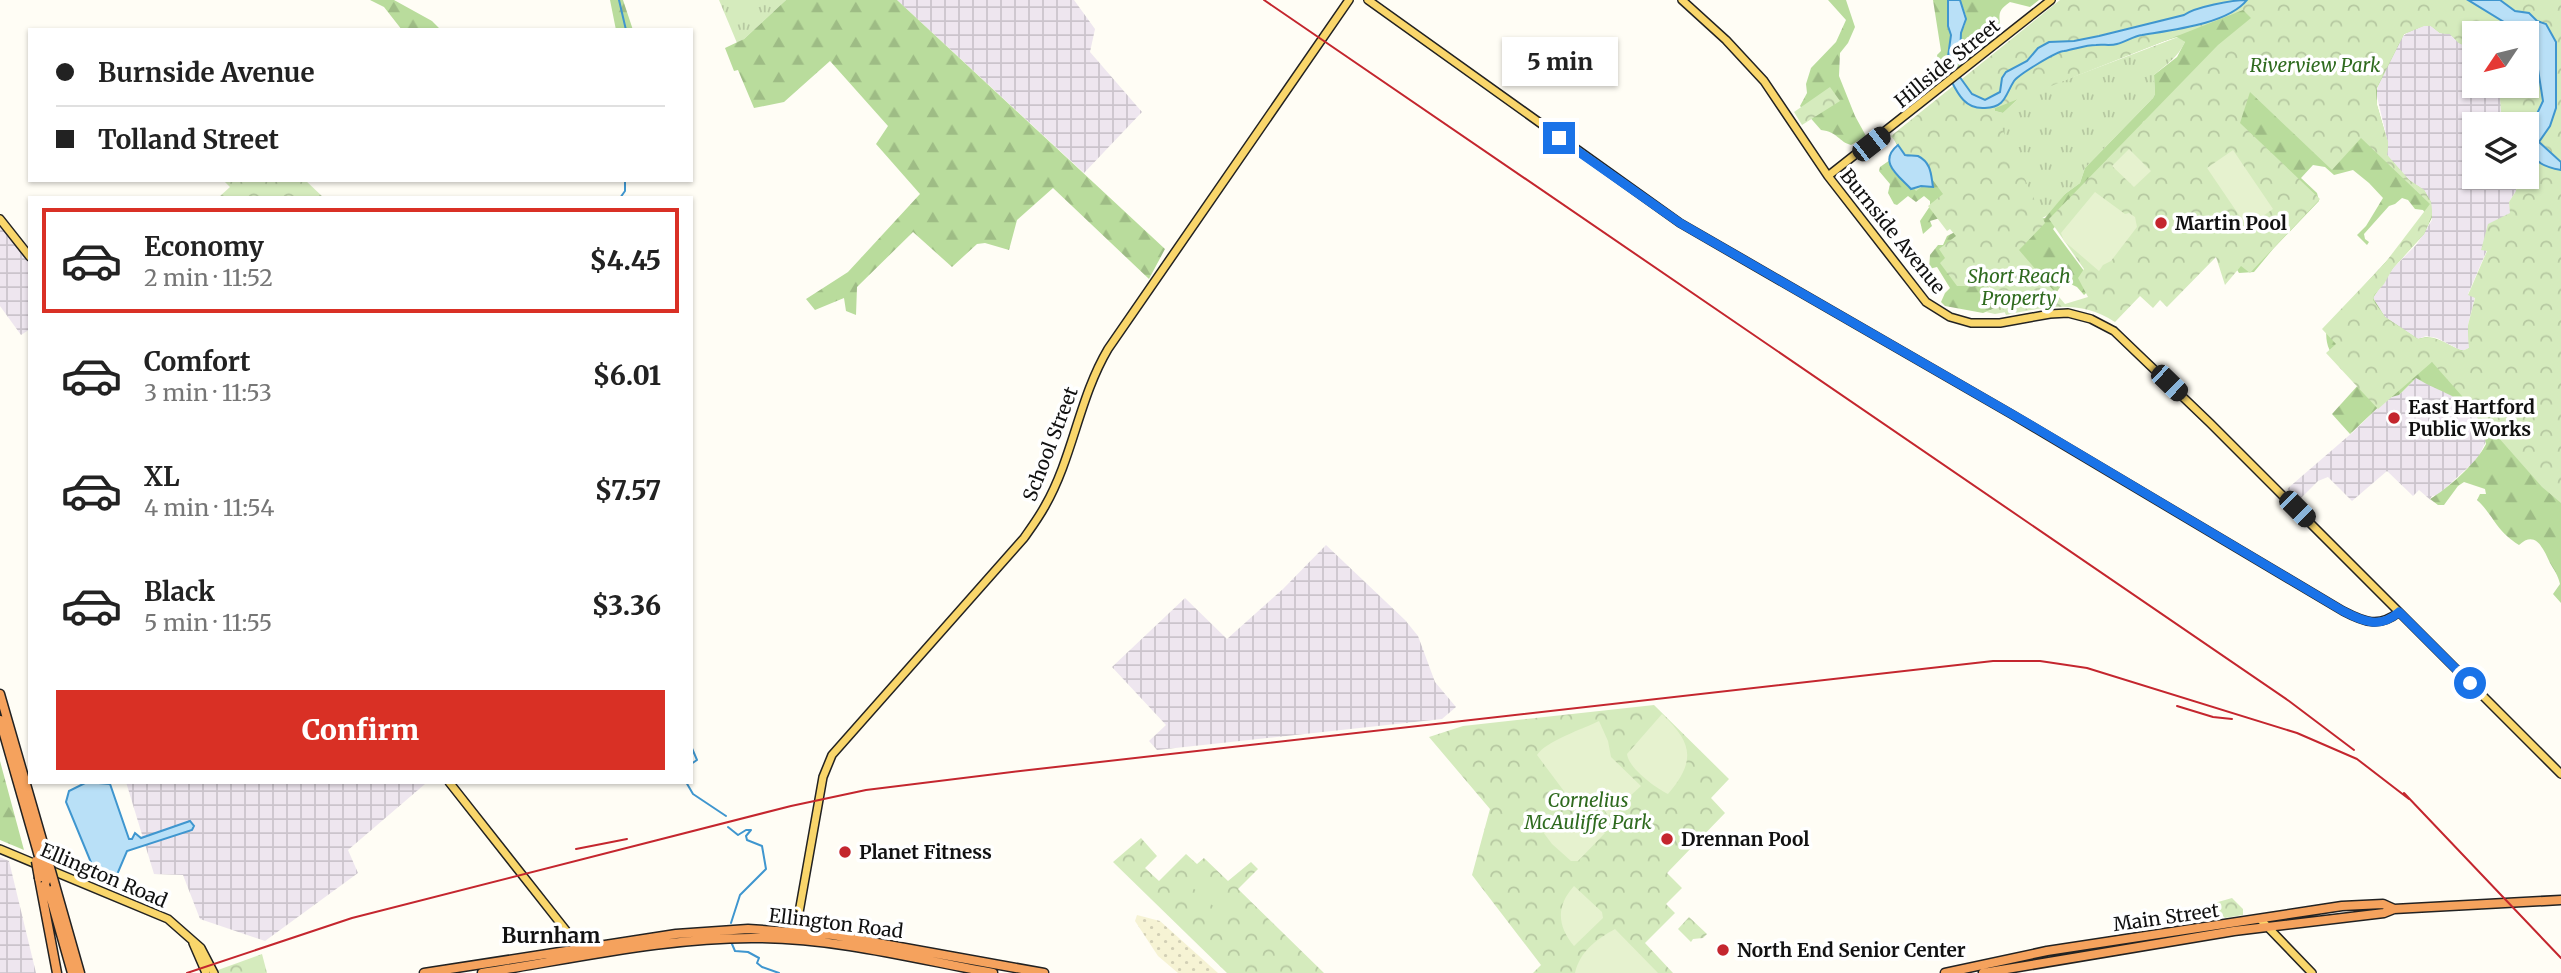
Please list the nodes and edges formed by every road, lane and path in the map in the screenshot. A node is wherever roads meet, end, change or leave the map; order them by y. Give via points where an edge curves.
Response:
1 (1349, 0) edge
2 (1368, 0) edge
3 (1682, 0) edge
4 (2051, 0) edge
5 (1828, 176) junction
6 (0, 219) edge
7 (28, 254) edge
8 (2399, 612) junction
9 (0, 694) edge
10 (0, 720) edge
11 (2561, 774) edge
12 (451, 784) edge
13 (0, 849) edge
14 (40, 854) junction
15 (47, 882) junction
16 (2561, 900) edge
17 (2394, 909) junction
18 (2260, 919) junction
19 (2267, 926) junction
20 (795, 935) junction
21 (191, 939) junction
22 (581, 949) junction
23 (588, 957) junction
24 (929, 957) junction
25 (57, 973) edge
26 (72, 973) edge
27 (80, 973) edge
28 (206, 973) edge
29 (214, 973) edge
30 (424, 973) edge
31 (482, 973) edge
32 (993, 973) edge
33 (1044, 973) edge
34 (1945, 973) edge
35 (1983, 973) edge
36 (2312, 973) edge

1 - 20 main road, School Street via 1108,349 1090,383 1046,505 1024,538 832,755 822,785
2 - 8 main road via 1680,223 2343,611 2380,623
3 - 5 main road, Burnside Avenue via 1764,81
4 - 5 main road, Hillside Street
5 - 8 main road, Burnside Avenue via 1921,296 1944,314 1987,324 2068,313 2114,331
6 - 7 main road
8 - 11 main road, Burnside Avenue
9 - 14 highway
10 - 14 highway
12 - 22 main road
13 - 21 main road, Ellington Road via 155,912
14 - 15 highway, bridge
14 - 15 highway, bridge
15 - 25 highway
15 - 26 highway
15 - 27 highway
16 - 17 highway, Main Street
17 - 18 highway, Main Street via 2383,904 2348,905
17 - 19 highway, Main Street
18 - 19 main road
18 - 34 highway, Main Street via 2045,951
19 - 35 highway, Main Street
19 - 36 main road
20 - 22 highway, Ellington Road via 748,929 704,931
20 - 23 highway, Ellington Road via 692,941
20 - 24 highway, Ellington Road
21 - 28 main road, Ellington Road
21 - 29 main road, Ellington Road via 202,949
22 - 23 main road
22 - 30 highway, Ellington Road
23 - 31 highway, Ellington Road
24 - 32 highway, Ellington Road
24 - 33 highway, Ellington Road

